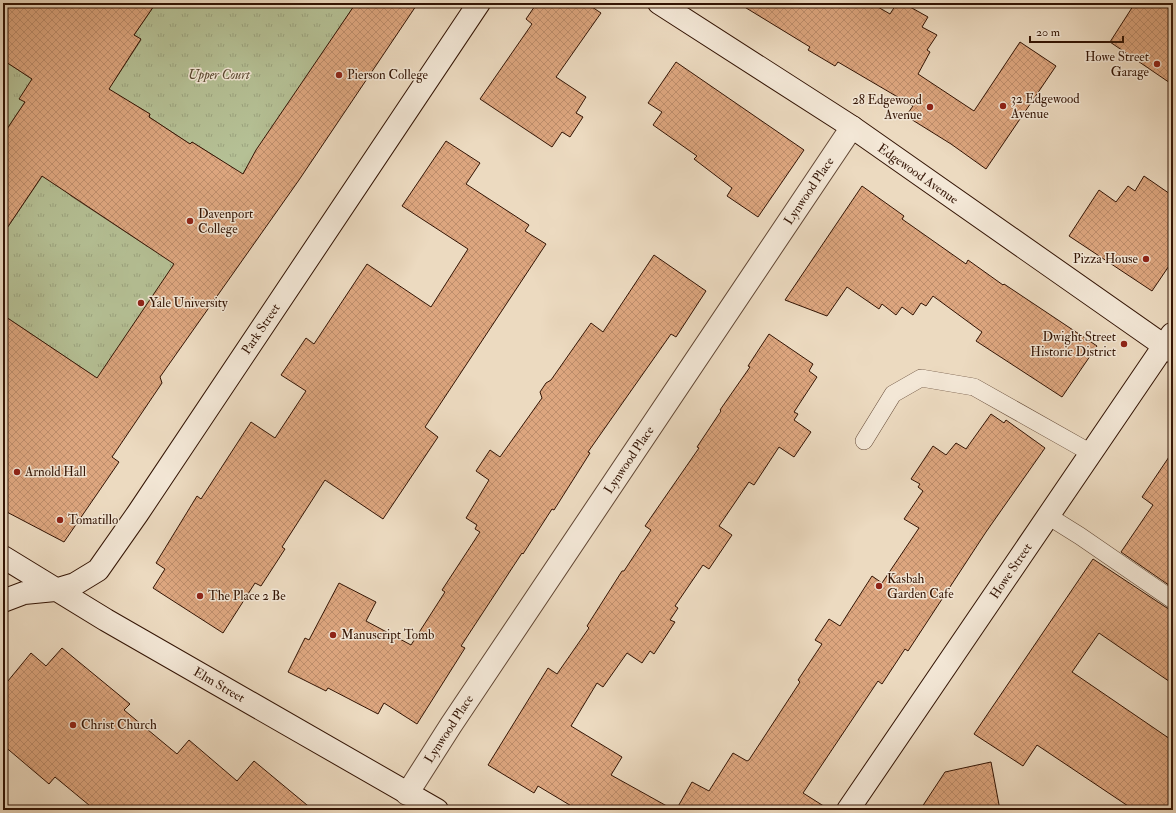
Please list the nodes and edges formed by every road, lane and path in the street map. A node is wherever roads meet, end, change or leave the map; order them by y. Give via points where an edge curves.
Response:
1 (479, 3) edge
2 (659, 3) edge
3 (852, 127) junction
4 (1170, 343) edge
5 (864, 441) dead end
6 (1091, 453) junction
7 (1048, 516) junction
8 (3, 557) edge
9 (55, 590) junction
10 (1173, 600) edge
11 (3, 601) edge
12 (407, 794) junction
13 (437, 810) edge
14 (848, 810) edge

1 - 9 main road, Park Street via 115,547 98,570 75,584
2 - 3 main road, Edgewood Avenue
3 - 4 main road, Edgewood Avenue
3 - 12 main road, Lynwood Place via 455,718
4 - 6 main road, Howe Street
5 - 6 lane via 893,394 921,378 974,387
6 - 7 main road, Howe Street
7 - 10 lane
7 - 14 main road, Howe Street
8 - 9 main road, Elm Street
9 - 11 main road, Park Street via 24,593
9 - 12 main road, Elm Street
12 - 13 main road, Elm Street

